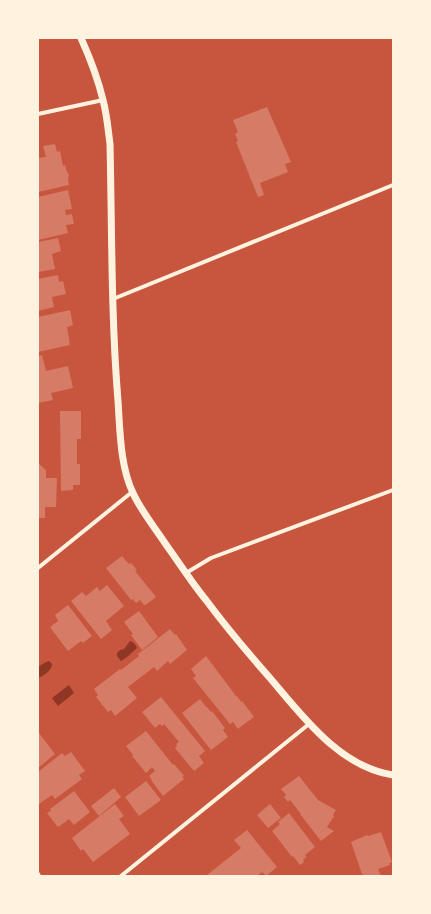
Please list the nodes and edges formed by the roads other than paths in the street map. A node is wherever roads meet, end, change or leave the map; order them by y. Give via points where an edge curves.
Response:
1 (81, 38) edge
2 (103, 100) junction
3 (38, 114) edge
4 (393, 185) edge
5 (113, 299) junction
6 (393, 490) edge
7 (132, 492) junction
8 (38, 568) edge
9 (186, 573) junction
10 (309, 724) junction
11 (393, 775) edge
12 (121, 876) edge

1 - 2 street
2 - 3 street
2 - 5 street via 110,144
4 - 5 street
5 - 7 street via 115,368 121,435 126,474
6 - 9 street via 211,558
7 - 8 street
7 - 9 street
9 - 10 street via 205,600
10 - 11 street via 351,759 374,770
10 - 12 street

